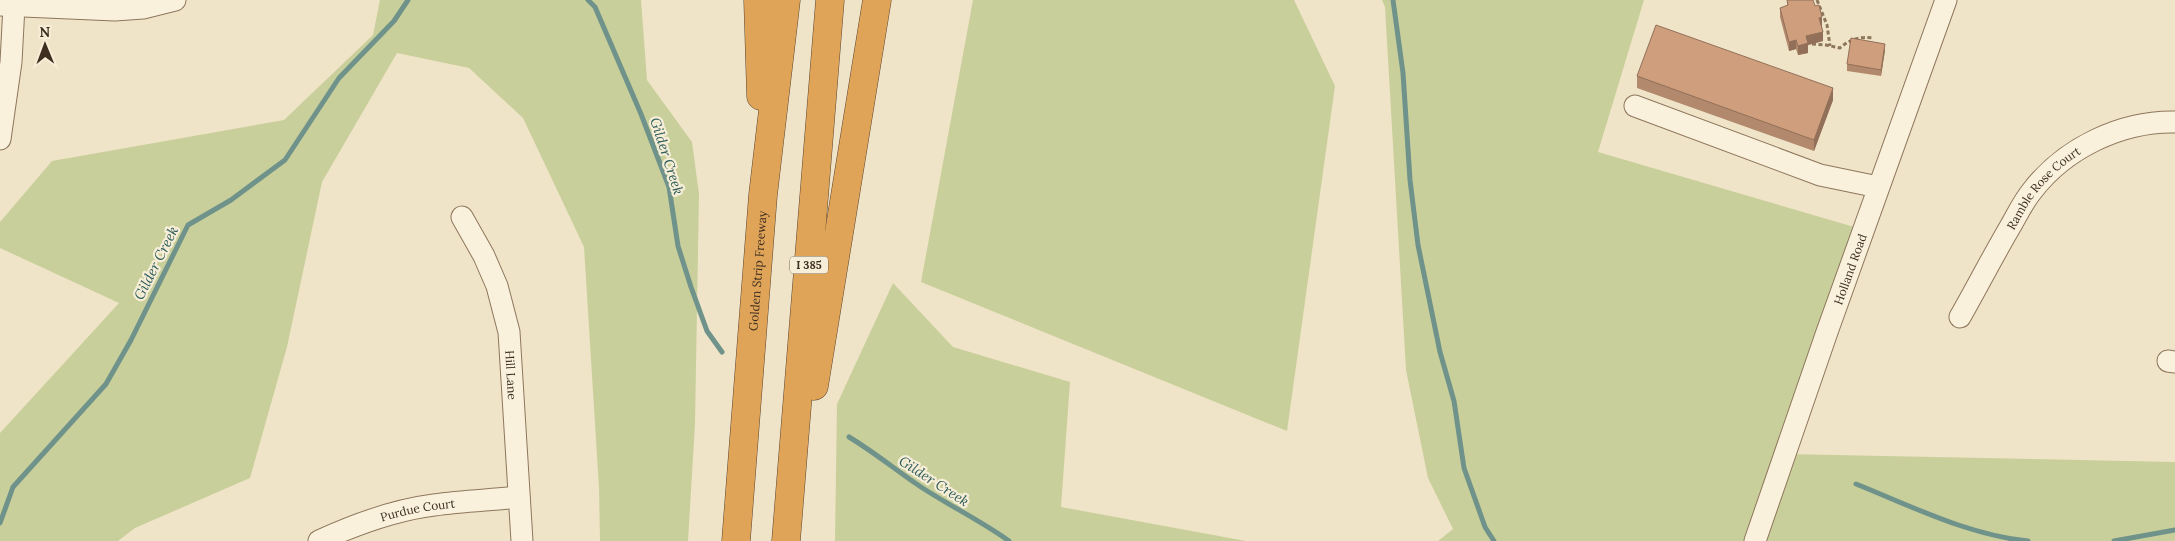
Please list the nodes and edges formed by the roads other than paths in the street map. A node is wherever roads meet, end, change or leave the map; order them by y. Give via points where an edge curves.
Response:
1 (175, 0) edge
2 (758, 0) edge
3 (786, 0) edge
4 (830, 0) edge
5 (877, 0) edge
6 (1946, 0) edge
7 (7, 6) edge
8 (1634, 106) dead end
9 (2175, 122) edge
10 (0, 139) edge
11 (1878, 187) junction
12 (763, 195) junction
13 (462, 217) dead end
14 (1960, 317) dead end
15 (519, 497) junction
16 (786, 536) edge
17 (319, 541) edge
18 (522, 541) edge
19 (736, 541) edge
20 (1755, 541) edge

1 - 7 street via 143,8 115,10
2 - 12 highway
3 - 12 highway, Golden Strip Freeway
4 - 16 highway, I 385
5 - 16 highway via 822,347
6 - 11 street, Holland Road
7 - 10 street via 9,82
8 - 11 street via 1820,176
9 - 14 street, Ramble Rose Court via 2151,123 2110,134 2083,146 2050,171 2024,202
11 - 20 street, Holland Road
12 - 19 highway, Golden Strip Freeway
13 - 15 street, Hill Lane via 497,286 509,332
15 - 17 street, Purdue Court via 433,505 399,512 352,526
15 - 18 street, Hill Lane

